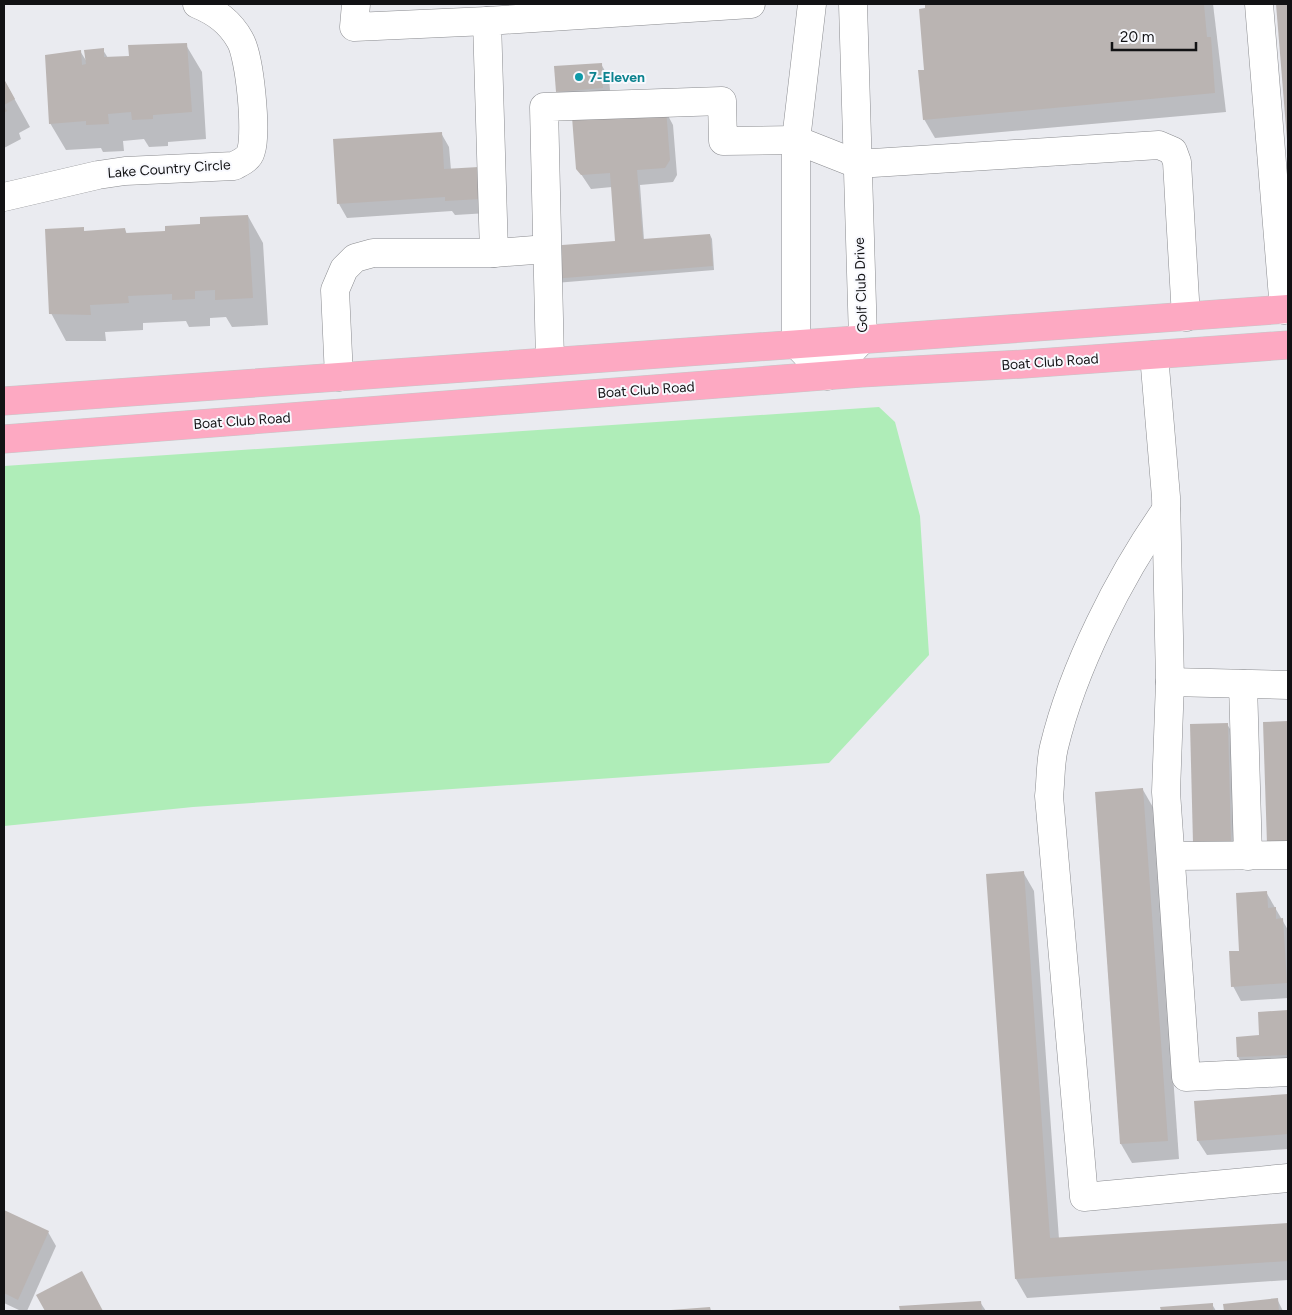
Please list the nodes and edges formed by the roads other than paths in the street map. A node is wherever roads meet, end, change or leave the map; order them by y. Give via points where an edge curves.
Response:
1 (197, 4) edge
2 (356, 4) edge
3 (716, 4) edge
4 (751, 4) edge
5 (812, 4) edge
6 (853, 4) edge
7 (1259, 4) edge
8 (552, 10) edge
9 (487, 21) junction
10 (796, 140) junction
11 (856, 164) junction
12 (4, 197) edge
13 (547, 249) junction
14 (494, 253) junction
15 (1286, 310) edge
16 (1186, 317) junction
17 (862, 339) junction
18 (796, 344) junction
19 (1288, 345) edge
20 (1154, 355) junction
21 (550, 361) junction
22 (827, 376) junction
23 (339, 377) junction
24 (4, 401) edge
25 (4, 438) edge
26 (1166, 510) junction
27 (1170, 682) junction
28 (1243, 684) junction
29 (1288, 685) edge
30 (1288, 855) edge
31 (1171, 856) junction
32 (1248, 856) junction
33 (1288, 1072) edge
34 (1288, 1178) edge

1 - 12 street, Lake Country Circle via 216,12 231,26 244,48 252,114 251,151 247,158 234,166 98,175
2 - 9 street via 354,26
3 - 4 street
3 - 8 street
5 - 10 street
6 - 11 street, Golf Club Drive
7 - 15 street
8 - 9 street
9 - 14 street
10 - 11 street
10 - 13 street via 723,141 722,101 544,107
10 - 18 street
11 - 16 street via 1159,145 1173,151 1177,162
11 - 17 street, Golf Club Drive
13 - 14 street
13 - 21 street
14 - 23 street via 373,254 355,258 344,269 335,290
15 - 16 main road
16 - 17 main road
17 - 18 main road
17 - 22 street, Golf Club Drive
18 - 21 main road
18 - 22 street
19 - 20 main road, Boat Club Road
20 - 22 main road, Boat Club Road
20 - 26 street
21 - 23 main road
22 - 25 main road, Boat Club Road
23 - 24 main road
26 - 27 street
26 - 34 street via 1141,546 1102,622 1073,684 1054,748 1049,796 1084,1197
27 - 28 street
27 - 31 street via 1166,792
28 - 29 street
28 - 32 street
30 - 32 street
31 - 32 street
31 - 33 street via 1186,1077

